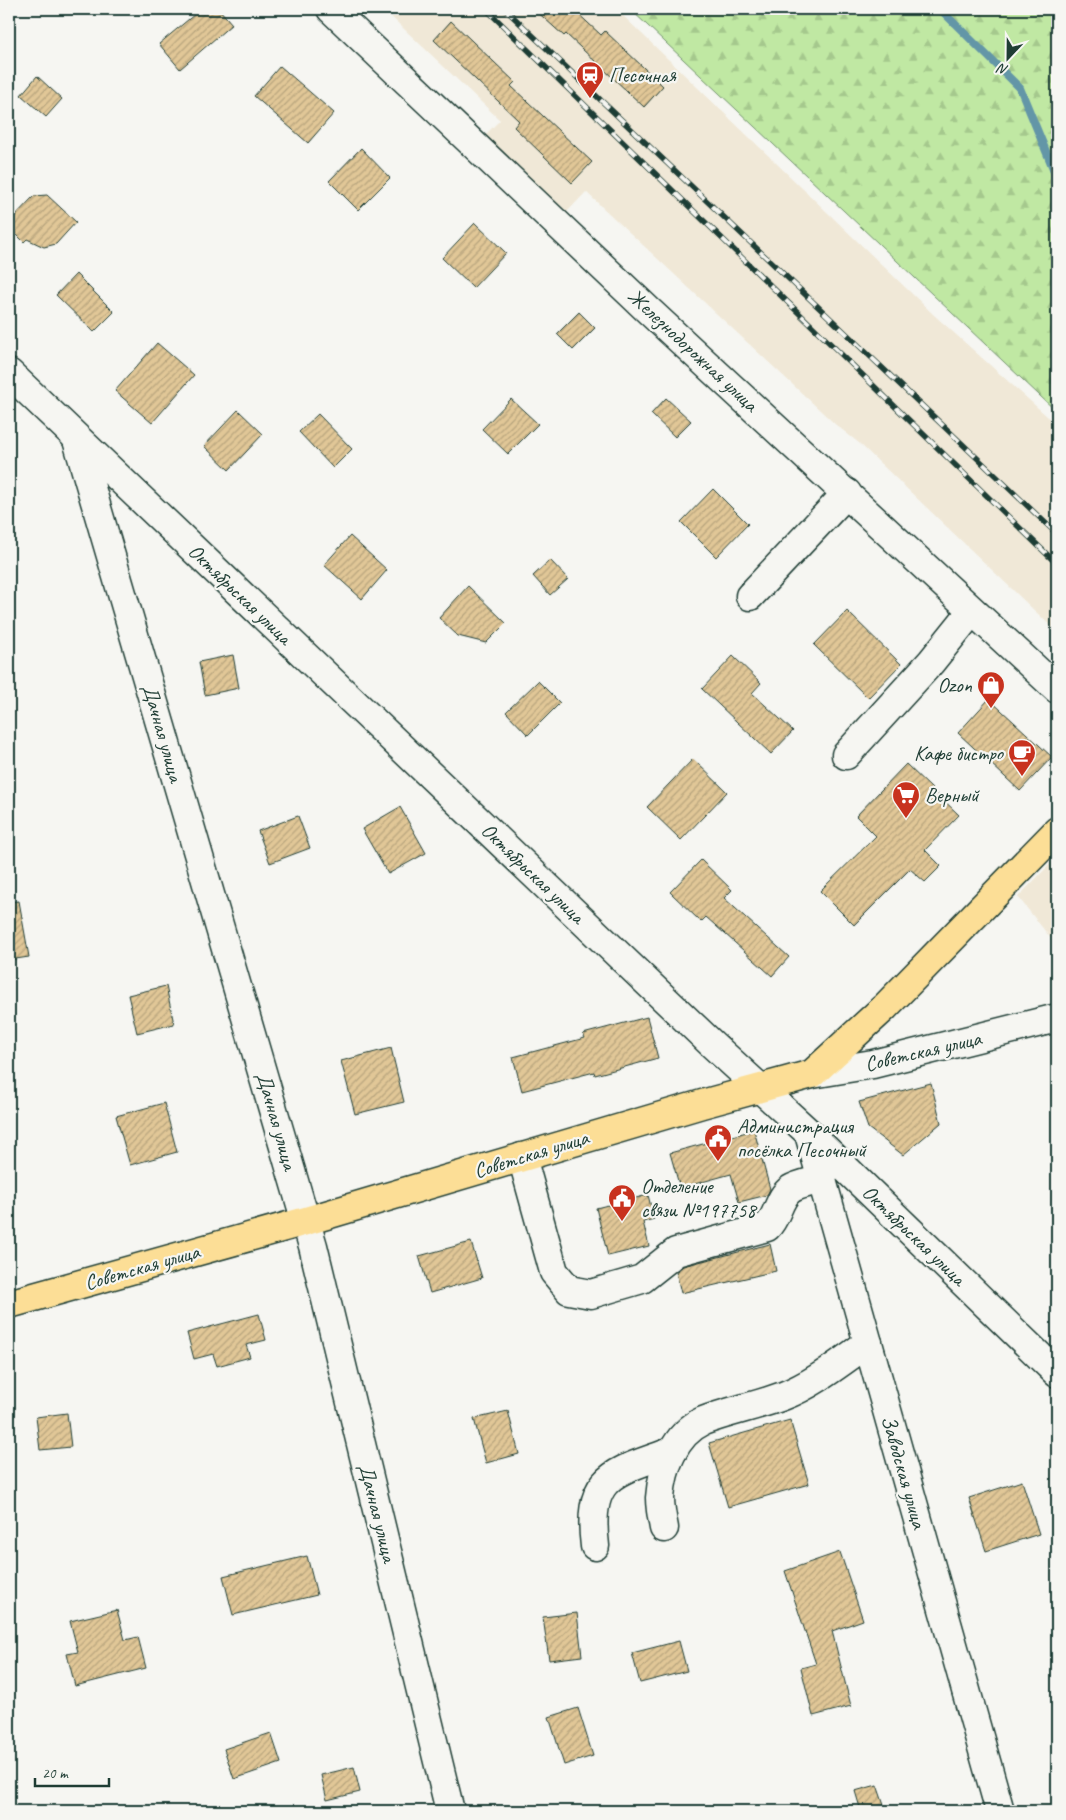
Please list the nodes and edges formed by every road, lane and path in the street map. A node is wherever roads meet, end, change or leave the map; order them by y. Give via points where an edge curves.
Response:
1 (330, 9) edge
2 (9, 373) edge
3 (76, 439) junction
4 (847, 493) junction
5 (750, 596) dead end
6 (972, 611) junction
7 (1057, 689) edge
8 (846, 755) dead end
9 (1057, 831) edge
10 (1057, 1018) edge
11 (812, 1074) junction
12 (759, 1088) junction
13 (809, 1133) junction
14 (522, 1157) junction
15 (822, 1179) junction
16 (306, 1221) junction
17 (9, 1304) edge
18 (868, 1344) junction
19 (1057, 1373) edge
20 (673, 1451) junction
21 (664, 1528) dead end
22 (594, 1546) dead end
23 (450, 1811) edge
24 (1000, 1811) edge

1 - 4 street, Железнодорожная улица
2 - 3 street, Октябрьская улица
3 - 12 street, Октябрьская улица
3 - 16 street, Дачная улица
4 - 5 street
4 - 6 street, Железнодорожная улица
6 - 7 street, Железнодорожная улица
6 - 8 street via 931,662
9 - 11 main road via 856,1036
10 - 11 street, Советская улица via 872,1064
11 - 12 main road, Советская улица
12 - 13 street, Октябрьская улица
12 - 14 main road, Советская улица
13 - 15 street, Заводская улица
13 - 19 street, Октябрьская улица
14 - 15 street via 554,1272 569,1290 591,1294 642,1280 676,1252 767,1227 774,1221 792,1188
14 - 16 main road, Советская улица
15 - 18 street, Заводская улица
16 - 17 main road, Советская улица
16 - 23 street, Дачная улица
18 - 20 street via 826,1374 785,1395 702,1422 685,1433
18 - 24 street, Заводская улица
20 - 21 street via 664,1473 660,1499
20 - 22 street via 613,1474 602,1486 593,1504

